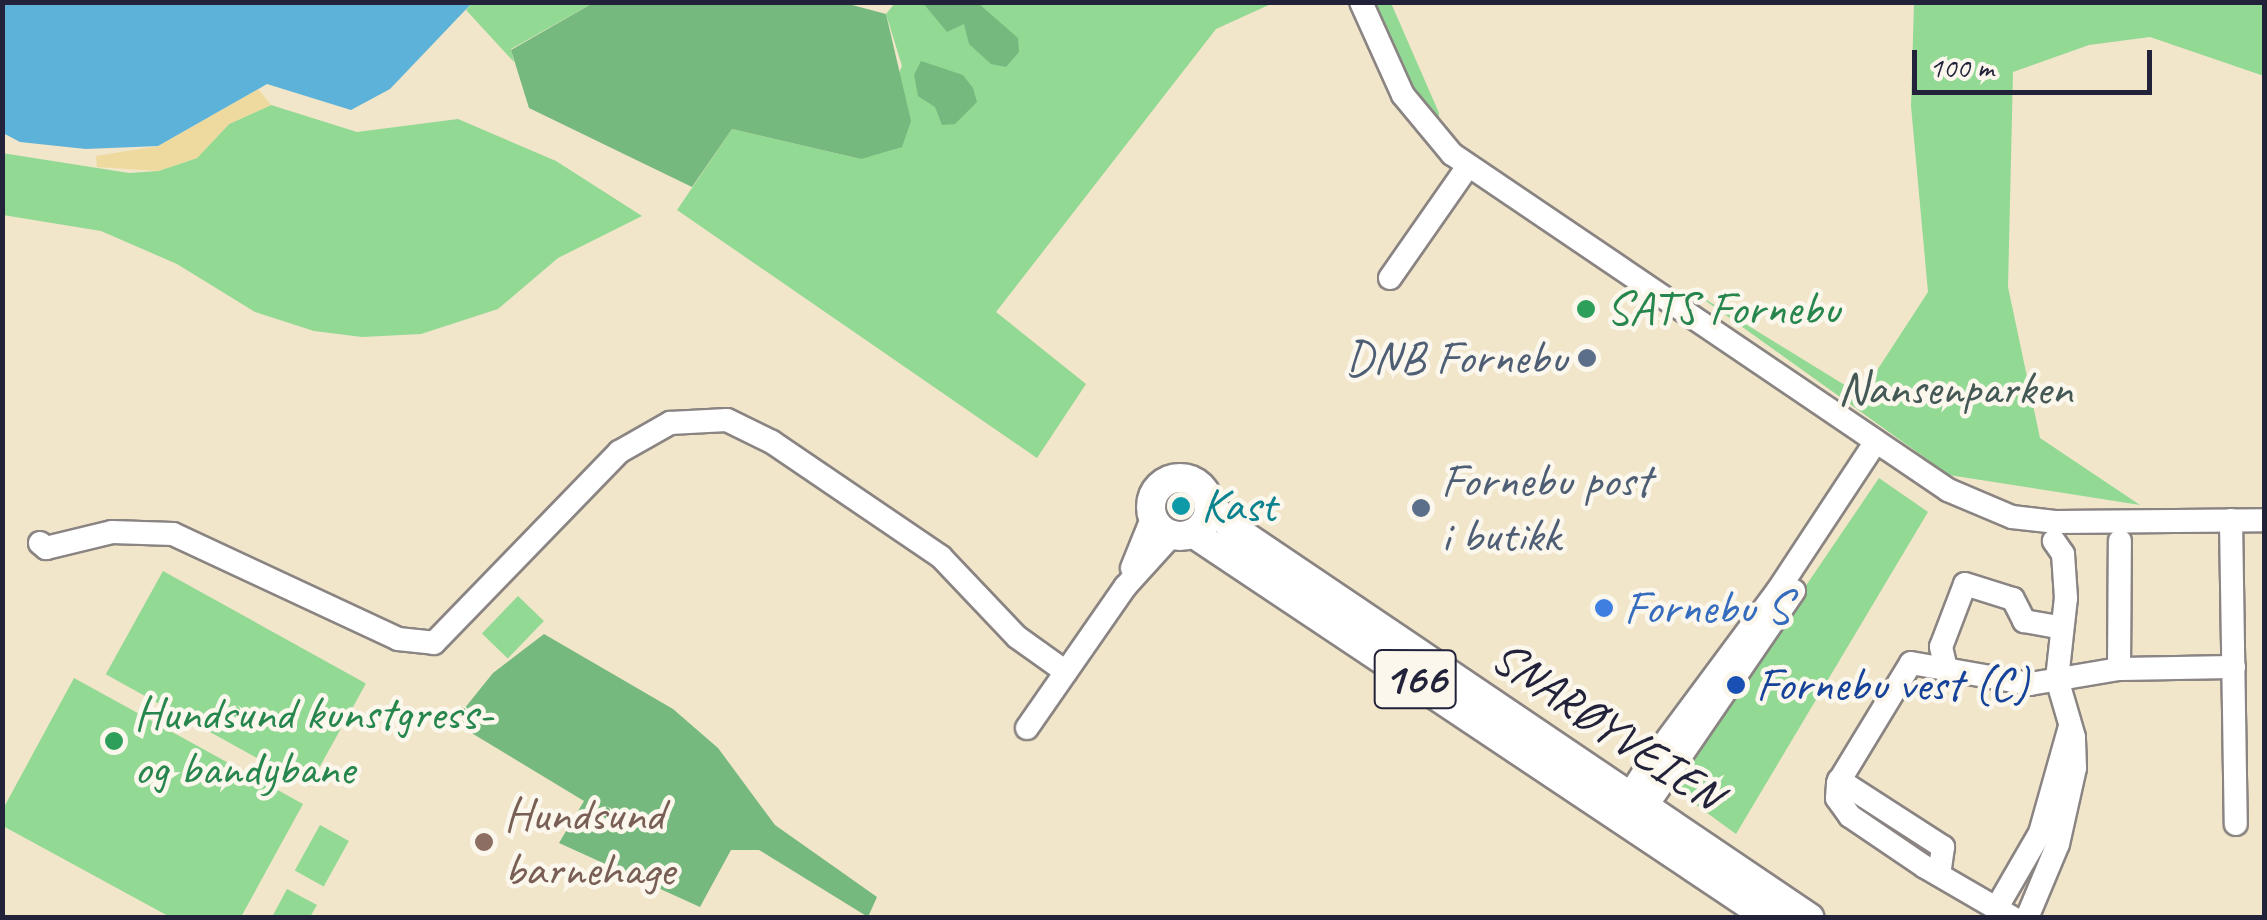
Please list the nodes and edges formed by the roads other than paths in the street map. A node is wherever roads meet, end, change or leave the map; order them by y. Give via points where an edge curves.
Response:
1 (1360, 2) edge
2 (1468, 166) junction
3 (1390, 278) dead end
4 (1881, 447) junction
5 (1209, 504) junction
6 (2232, 520) junction
7 (2264, 520) edge
8 (1172, 528) junction
9 (2120, 541) dead end
10 (2054, 542) dead end
11 (40, 543) dead end
12 (2058, 627) junction
13 (2234, 666) junction
14 (2120, 669) junction
15 (1066, 672) junction
16 (1948, 673) junction
17 (2057, 679) junction
18 (2070, 726) junction
19 (1028, 728) dead end
20 (1637, 810) junction
21 (2236, 824) dead end
22 (2004, 914) edge
23 (1769, 918) edge
24 (1810, 918) edge
25 (2027, 918) edge

1 - 2 street via 1403,95
2 - 3 street
2 - 4 street
4 - 6 street via 1948,490 2012,517
4 - 20 street
5 - 8 main road via 1204,524
5 - 8 main road, 166 via 1196,482 1177,478 1156,491
5 - 20 main road, SNARØYVEIEN / 166 via 1233,528
6 - 7 street
6 - 13 street
8 - 15 street
8 - 20 main road, SNARØYVEIEN / 166
9 - 14 street
10 - 12 street via 2063,554 2066,598
11 - 15 street via 46,548 142,530 173,534 398,639 434,643 619,452 670,423 727,420 772,442 942,557 989,612
12 - 16 street via 2024,620 2014,598 1965,584 1941,648
12 - 17 street
13 - 14 street
13 - 21 street
14 - 17 street
15 - 19 street
16 - 17 street via 2017,683
16 - 22 street via 1911,662 1840,780 1943,847 1939,875
17 - 18 street
18 - 22 street via 2040,833
18 - 25 street via 2075,768 2068,806
20 - 23 main road, SNARØYVEIEN / 166
20 - 24 main road, SNARØYVEIEN / 166

